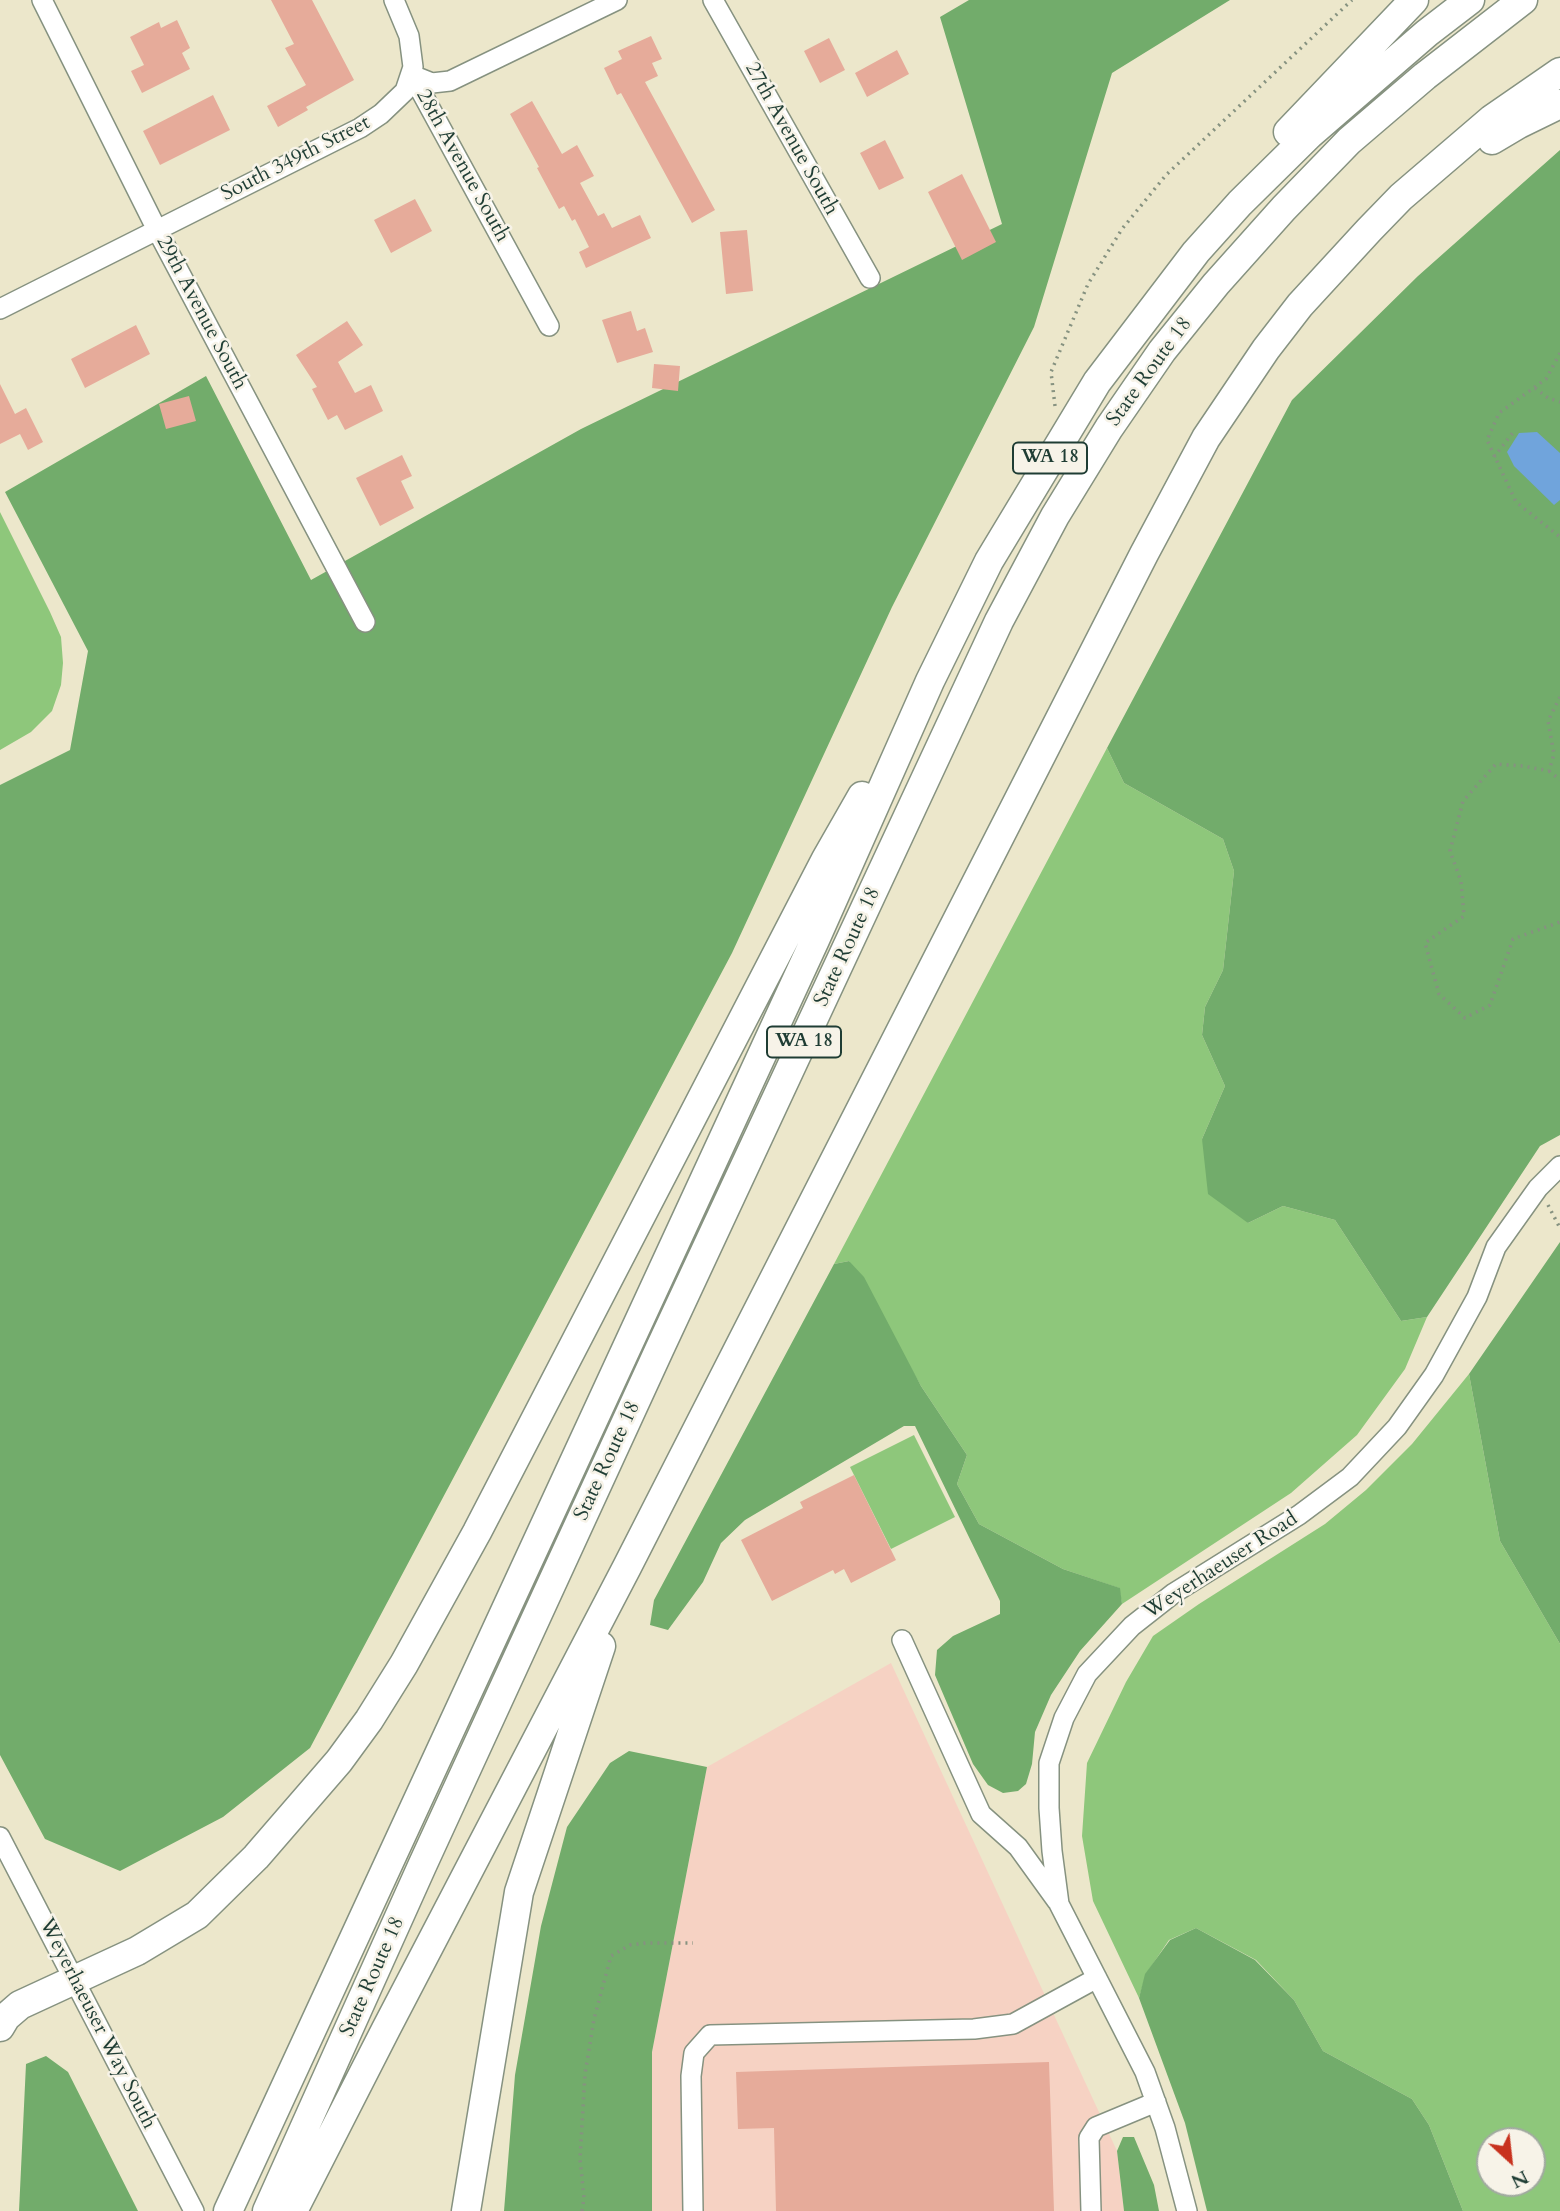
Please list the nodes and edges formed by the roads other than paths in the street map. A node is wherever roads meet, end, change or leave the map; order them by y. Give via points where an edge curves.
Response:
1 (43, 0) edge
2 (394, 0) edge
3 (617, 0) edge
4 (713, 0) edge
5 (1414, 0) edge
6 (1470, 0) edge
7 (1523, 0) edge
8 (1560, 72) edge
9 (412, 75) junction
10 (1560, 104) edge
11 (1401, 197) junction
12 (157, 230) junction
13 (1196, 252) junction
14 (870, 278) dead end
15 (0, 309) edge
16 (549, 326) dead end
17 (365, 622) dead end
18 (930, 681) junction
19 (1560, 1166) edge
20 (627, 1567) junction
21 (902, 1640) dead end
22 (0, 1837) edge
23 (1059, 1904) junction
24 (1097, 1978) junction
25 (74, 1980) junction
26 (0, 2027) edge
27 (1156, 2102) junction
28 (194, 2211) edge
29 (228, 2211) edge
30 (267, 2211) edge
31 (293, 2211) edge
32 (466, 2211) edge
33 (694, 2211) edge
34 (1091, 2211) edge
35 (1187, 2211) edge

1 - 12 street, 29th Avenue South
2 - 9 street, 28th Avenue South via 409,36
3 - 9 street via 450,82 432,83
4 - 14 street, 27th Avenue South
5 - 13 highway via 1265,157
6 - 13 highway, State Route 18 / WA 18 via 1309,135
7 - 30 highway, State Route 18 / WA 18 via 1349,141 1267,227 1162,351 1055,516 999,621 655,1360
8 - 11 highway via 1492,119
9 - 12 street, South 349th Street via 399,99 360,128
9 - 16 street, 28th Avenue South
10 - 11 highway
11 - 20 highway via 1300,305 1200,449
12 - 15 street, South 349th Street
12 - 17 street, 29th Avenue South
13 - 18 highway, State Route 18 / WA 18 via 1097,382 1060,441 989,561
18 - 25 highway via 826,859 477,1532 369,1720 256,1857 197,1914 136,1951
18 - 29 highway, State Route 18 / WA 18
19 - 23 street, Weyerhaeuser Road via 1538,1188 1496,1247 1477,1297 1434,1375 1397,1427 1350,1477 1299,1515 1174,1592 1132,1626 1087,1674 1064,1718 1049,1763
20 - 31 highway
20 - 32 highway via 519,1892
21 - 23 street via 981,1814 1018,1847
22 - 25 street, Weyerhaeuser Way South
23 - 24 street, Weyerhaeuser Road
24 - 27 street, Weyerhaeuser Road
24 - 33 street via 1013,2024 1000,2026 710,2035 694,2053 691,2076
25 - 26 highway via 20,2005
25 - 28 street, Weyerhaeuser Way South
27 - 34 street via 1096,2127 1089,2138
27 - 35 street, Weyerhaeuser Road

